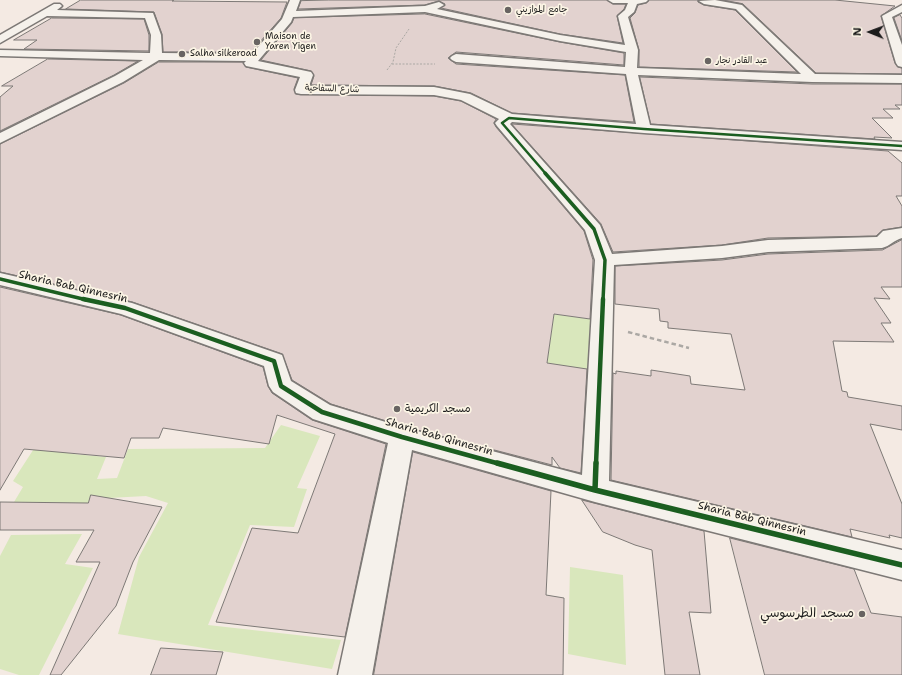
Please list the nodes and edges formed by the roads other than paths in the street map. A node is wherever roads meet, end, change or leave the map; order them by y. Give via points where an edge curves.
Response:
1 (68, 0) edge
2 (295, 0) edge
3 (613, 0) edge
4 (704, 0) edge
5 (641, 1) edge
6 (450, 2) dead end
7 (900, 4) edge
8 (425, 9) junction
9 (44, 13) junction
10 (289, 14) junction
11 (0, 40) edge
12 (632, 50) junction
13 (0, 53) edge
14 (156, 57) junction
15 (256, 57) junction
16 (456, 58) road end
17 (902, 64) edge
18 (631, 71) junction
19 (812, 78) junction
20 (902, 79) edge
21 (509, 118) junction
22 (644, 129) junction
23 (0, 139) edge
24 (902, 146) edge
25 (902, 233) edge
26 (605, 260) junction
27 (0, 279) edge
28 (402, 437) junction
29 (595, 490) junction
30 (902, 565) edge
31 (355, 675) edge

1 - 9 street
2 - 10 street
3 - 5 street
4 - 19 street via 739,7
5 - 12 street via 633,2 629,12 623,16
6 - 8 street
7 - 17 street via 886,16
8 - 10 street
8 - 12 street via 560,38
9 - 11 street
9 - 14 street via 149,15 156,35
10 - 15 street via 287,20
12 - 18 street
13 - 14 street
14 - 15 street
14 - 23 street via 119,79
15 - 21 street, شارع السفاحية via 250,62 307,75 301,90 434,91 465,98
16 - 18 street
18 - 19 street
18 - 22 street
19 - 20 street
21 - 22 street, شارع السفاحية
21 - 26 street via 502,123 594,229
22 - 24 street, شارع السفاحية
25 - 26 street via 889,235 882,242 768,246 722,252
26 - 29 street
27 - 28 street, Sharia Bab Qinnesrin via 125,308 274,361 281,386 322,412
28 - 29 street, Sharia Bab Qinnesrin
28 - 31 street
29 - 30 street, Sharia Bab Qinnesrin

